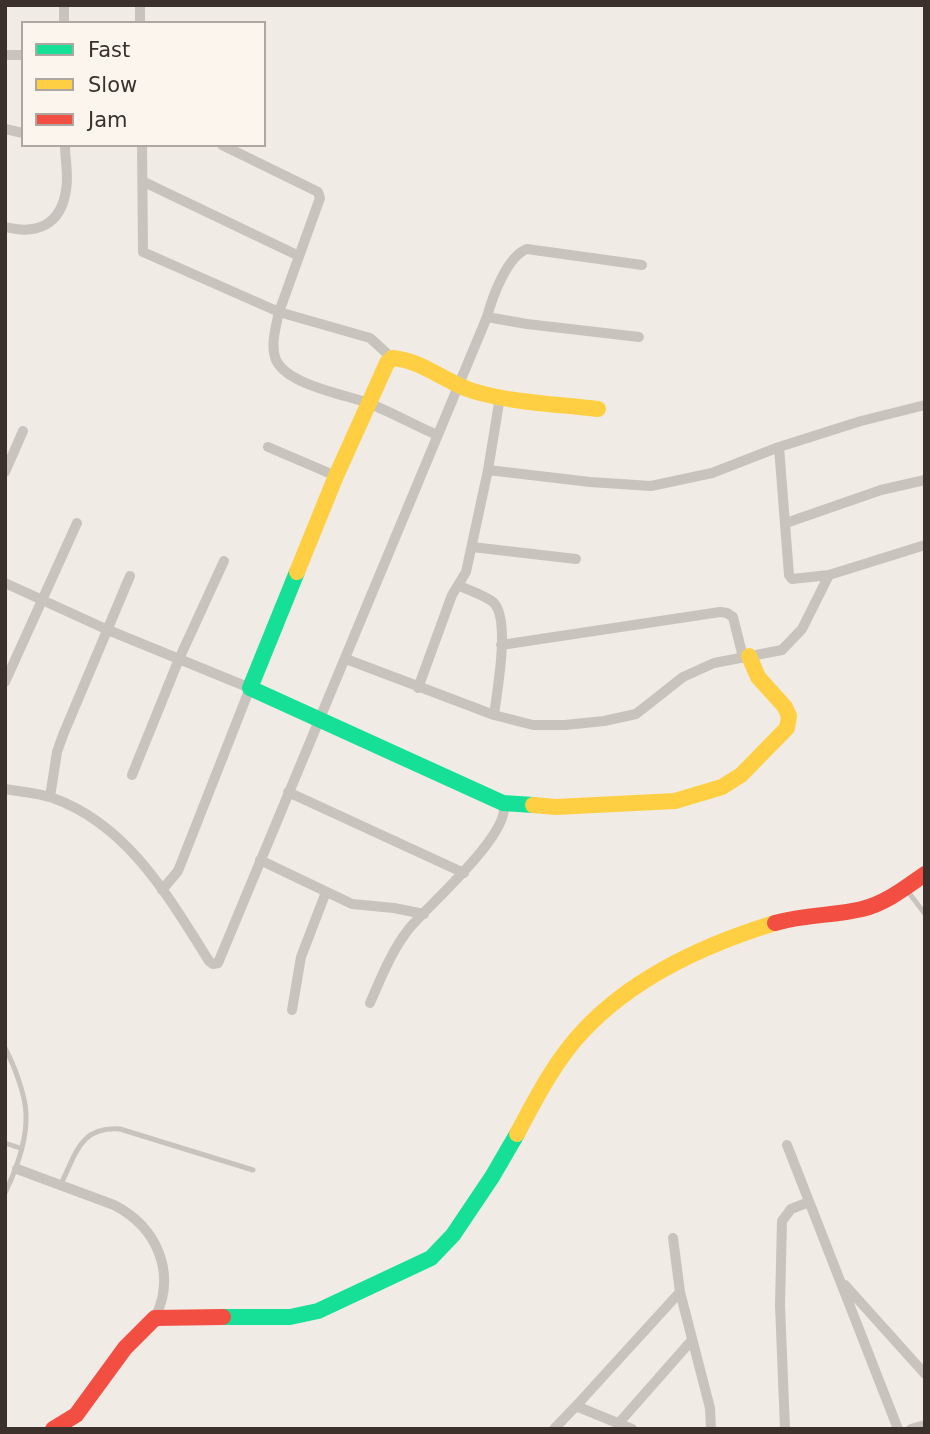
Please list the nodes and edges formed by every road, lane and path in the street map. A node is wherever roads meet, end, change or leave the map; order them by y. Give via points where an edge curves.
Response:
1 (65, 147) edge
2 (142, 147) edge
3 (226, 147) edge
4 (144, 182) junction
5 (5, 227) edge
6 (299, 256) junction
7 (642, 265) dead end
8 (279, 312) junction
9 (487, 317) junction
10 (639, 337) dead end
11 (392, 358) junction
12 (458, 385) junction
13 (500, 397) junction
14 (369, 404) junction
15 (925, 405) edge
16 (597, 408) dead end
17 (23, 431) dead end
18 (437, 435) junction
19 (268, 447) dead end
20 (779, 447) junction
21 (488, 470) junction
22 (5, 472) edge
23 (336, 476) junction
24 (925, 480) edge
25 (77, 523) dead end
26 (786, 523) junction
27 (925, 545) edge
28 (472, 547) junction
29 (576, 559) dead end
30 (223, 561) dead end
31 (829, 575) junction
32 (130, 576) dead end
33 (5, 583) edge
34 (458, 585) junction
35 (42, 598) junction
36 (108, 630) junction
37 (501, 645) junction
38 (746, 657) junction
39 (179, 659) junction
40 (346, 659) junction
41 (5, 682) edge
42 (250, 688) junction
43 (418, 688) junction
44 (494, 715) junction
45 (319, 718) junction
46 (132, 775) dead end
47 (5, 789) edge
48 (288, 792) junction
49 (50, 797) junction
50 (503, 803) junction
51 (260, 860) junction
52 (464, 873) junction
53 (925, 874) edge
54 (906, 889) junction
55 (162, 890) junction
56 (326, 892) junction
57 (424, 914) junction
58 (925, 914) edge
59 (370, 1003) dead end
60 (292, 1010) dead end
61 (5, 1048) edge
62 (5, 1143) edge
63 (787, 1145) dead end
64 (20, 1148) junction
65 (17, 1169) junction
66 (253, 1170) dead end
67 (61, 1184) junction
68 (5, 1194) edge
69 (808, 1202) junction
70 (673, 1238) dead end
71 (839, 1278) junction
72 (680, 1292) junction
73 (155, 1318) junction
74 (692, 1340) junction
75 (925, 1374) edge
76 (576, 1406) junction
77 (618, 1424) junction
78 (925, 1425) edge
79 (52, 1429) edge
80 (554, 1429) edge
81 (632, 1429) edge
82 (711, 1429) edge
83 (785, 1429) edge
84 (898, 1429) edge
85 (911, 1429) edge

1 - 5 street via 67,188 59,212 35,230
2 - 4 street
3 - 6 street via 318,192 318,208
4 - 6 street
4 - 8 street via 143,252
6 - 8 street
7 - 9 street via 519,252
8 - 11 street via 370,338
8 - 14 street via 274,358 281,368 311,385
9 - 10 street
9 - 12 street
11 - 12 street via 409,361
11 - 14 street
12 - 13 street
12 - 18 street
13 - 16 street
13 - 21 street
14 - 18 street
14 - 23 street
15 - 20 street
17 - 22 street
18 - 40 street
19 - 23 street
20 - 21 street via 712,473 651,486
20 - 26 street
21 - 28 street
23 - 42 street
24 - 26 street
25 - 35 street
26 - 31 street via 789,575 793,579
27 - 31 street
28 - 29 street
28 - 34 street
30 - 39 street
31 - 38 street via 802,629 782,650
32 - 36 street
33 - 35 street
34 - 37 street via 493,602 500,613
34 - 43 street
35 - 36 street
35 - 41 street
36 - 39 street
36 - 49 street via 57,752
37 - 38 street via 720,612 733,617
37 - 44 street
38 - 44 street via 715,663 683,677 636,714 565,725
38 - 50 street via 785,707 789,721 741,775 712,791 674,801 556,807
39 - 42 street
39 - 46 street
40 - 43 street
40 - 45 street
42 - 45 street
42 - 55 street via 178,871
43 - 44 street
45 - 48 street
45 - 50 street
47 - 49 street
48 - 51 street
48 - 52 street
49 - 55 street via 121,838
50 - 52 street via 501,824
51 - 55 street via 215,964
51 - 56 street
52 - 57 street
53 - 54 street
54 - 58 lane
54 - 73 street via 862,909 799,916 760,928 663,969 622,997 584,1030 563,1057 492,1177 453,1235 431,1258 318,1311 290,1317
56 - 57 street via 361,906
56 - 60 street via 302,957
57 - 59 street via 408,930
61 - 64 lane via 27,1113
62 - 64 lane
63 - 69 street
64 - 65 lane
65 - 67 street
65 - 68 lane
66 - 67 lane via 105,1128 79,1145
67 - 73 street via 127,1213 150,1238 163,1262 166,1281
69 - 71 street
69 - 83 street via 791,1209 782,1221
70 - 72 street
71 - 75 street
71 - 84 street
72 - 74 street
72 - 76 street
73 - 79 street via 125,1348 76,1415
74 - 77 street
74 - 82 street
76 - 77 street
76 - 80 street
77 - 81 street
78 - 85 street

